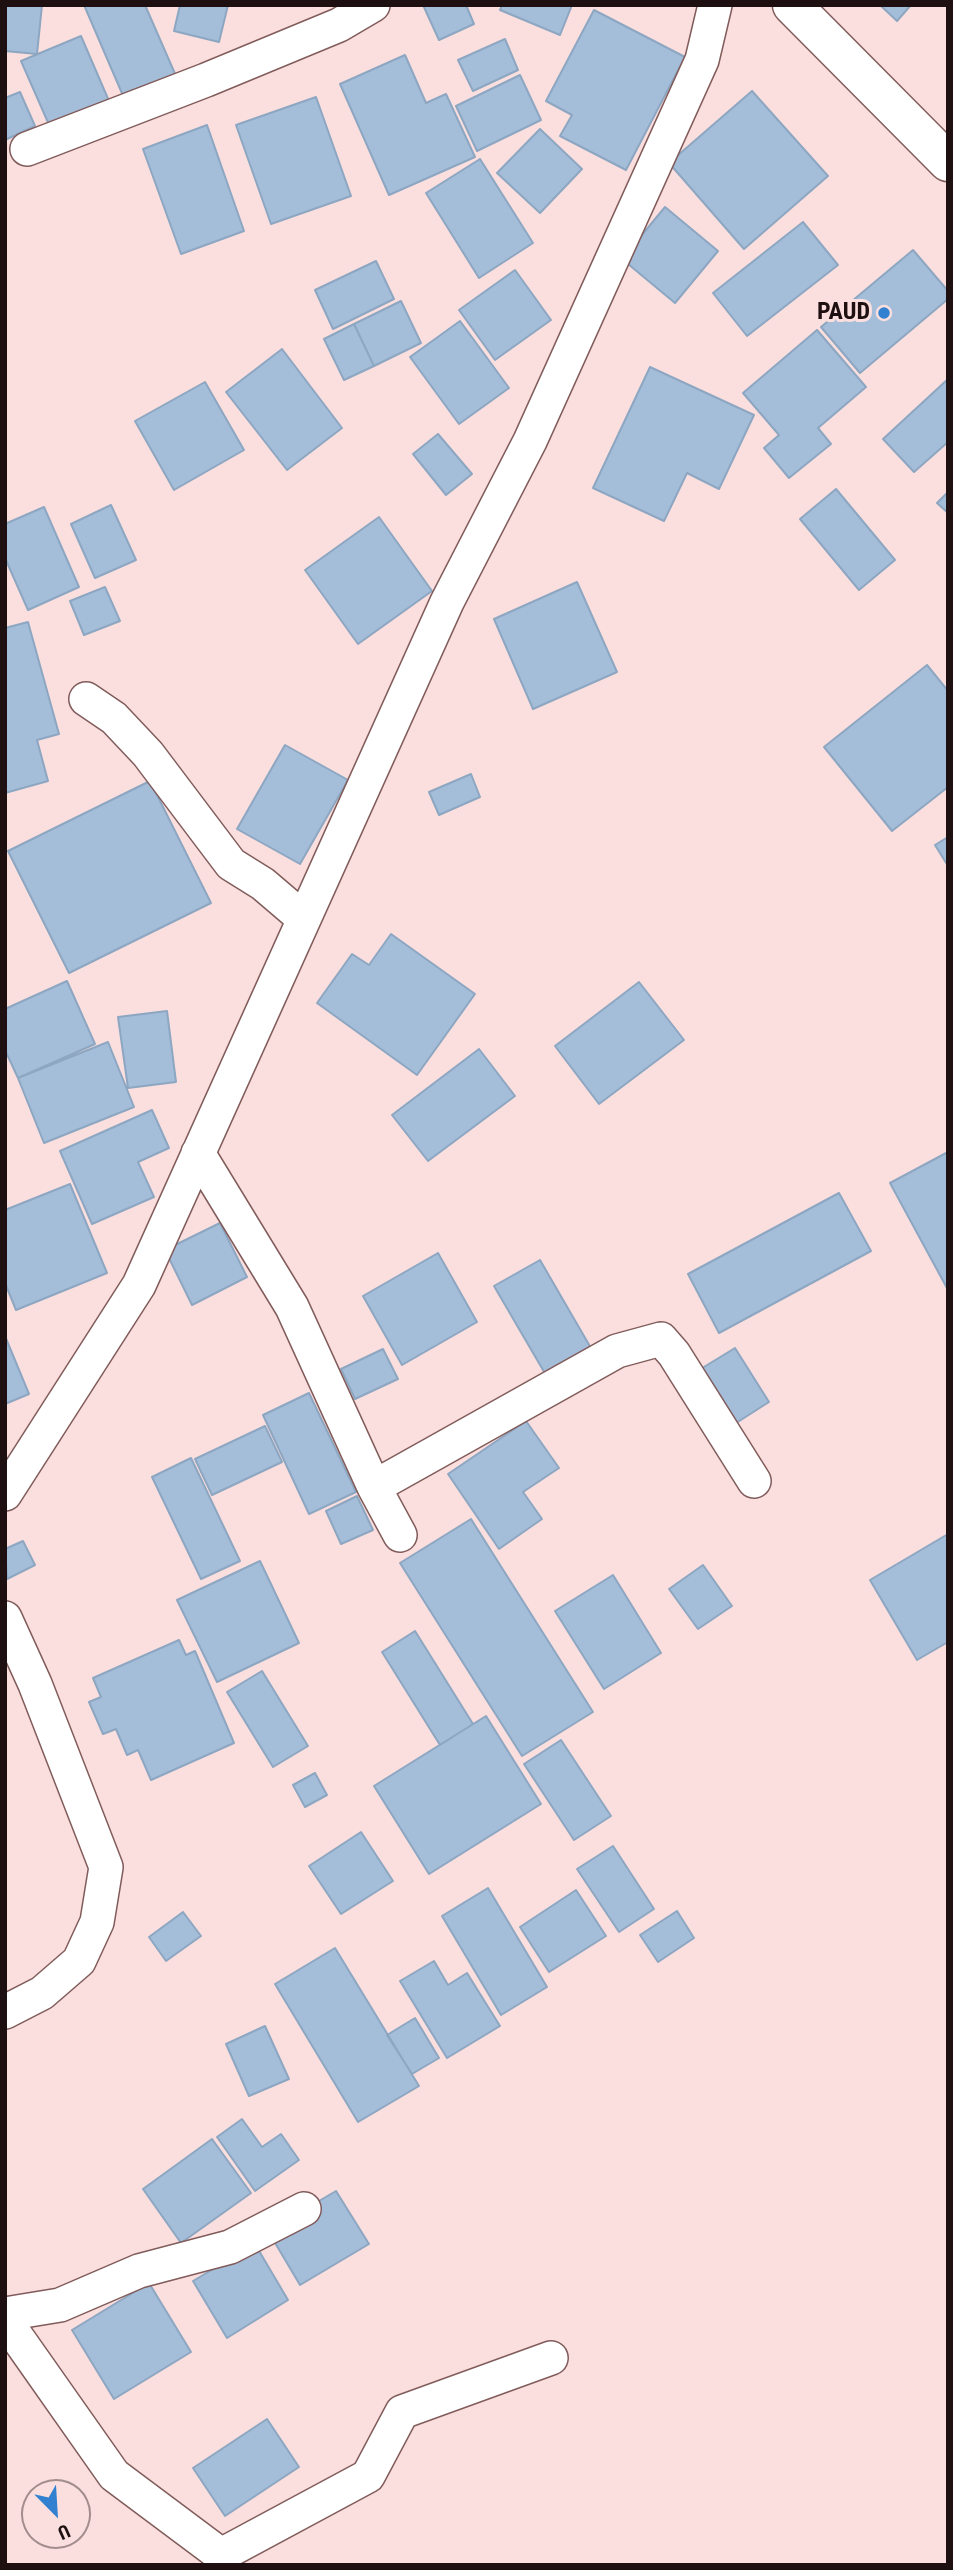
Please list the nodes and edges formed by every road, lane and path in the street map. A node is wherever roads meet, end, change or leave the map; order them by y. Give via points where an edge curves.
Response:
1 (373, 5) edge
2 (715, 5) edge
3 (792, 5) edge
4 (27, 149) dead end
5 (948, 162) edge
6 (86, 699) dead end
7 (304, 919) junction
8 (198, 1153) junction
9 (754, 1481) dead end
10 (374, 1487) junction
11 (5, 1494) edge
12 (400, 1535) dead end
13 (5, 1618) edge
14 (5, 2012) edge
15 (304, 2209) dead end
16 (5, 2317) edge
17 (551, 2358) dead end

1 - 4 street via 327,30
2 - 7 street via 702,60 530,441 447,602
3 - 5 main road
6 - 7 street via 114,718 148,754 231,864
7 - 8 street
8 - 10 street via 292,1307
8 - 11 street via 139,1285
9 - 10 street via 661,1339 617,1351
10 - 12 street
13 - 14 street via 106,1867 97,1922 79,1961 42,1993
15 - 16 street via 230,2247 139,2271 61,2305
16 - 17 street via 114,2475 222,2556 368,2476 402,2412

